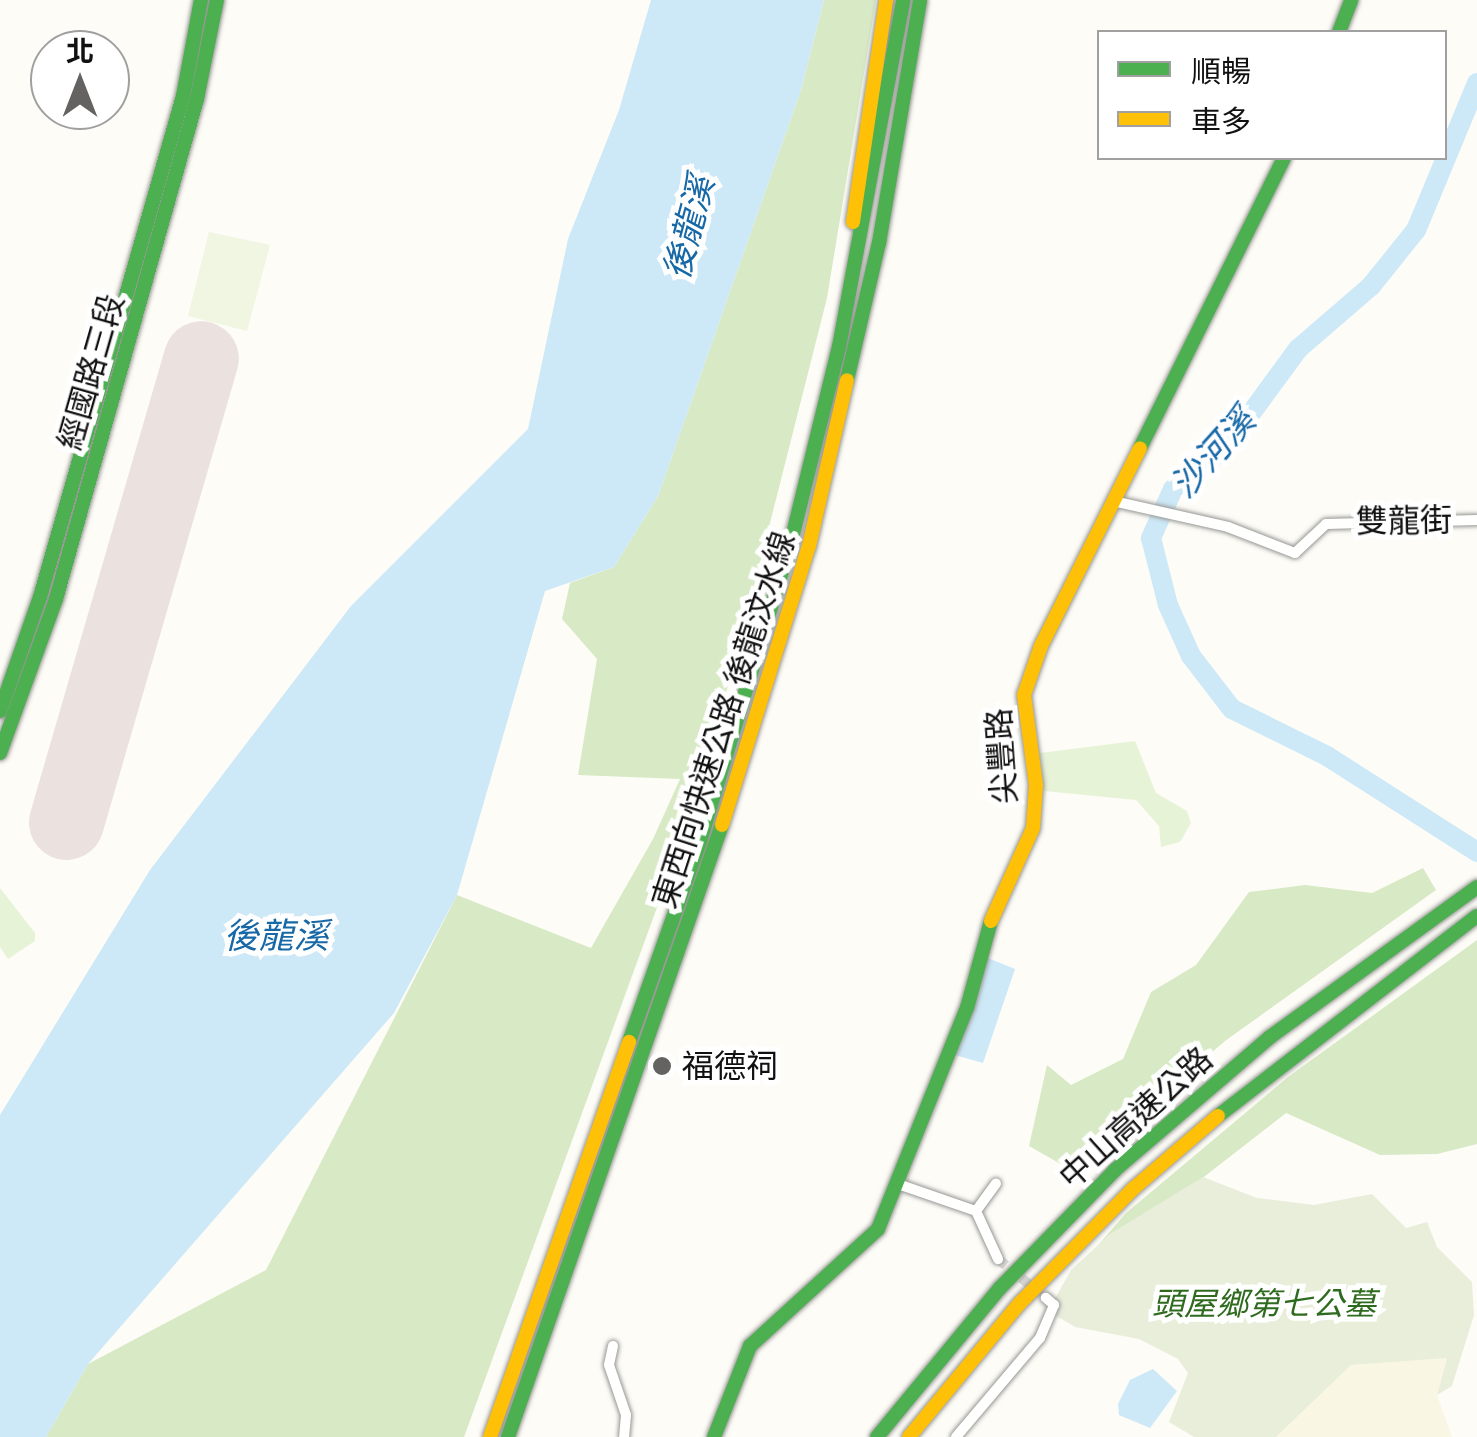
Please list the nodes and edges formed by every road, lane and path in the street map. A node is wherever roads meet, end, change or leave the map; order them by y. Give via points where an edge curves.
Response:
1 (201, 0) edge
2 (216, 0) edge
3 (886, 0) edge
4 (903, 0) edge
5 (920, 0) edge
6 (929, 0) edge
7 (1351, 0) edge
8 (1340, 30) edge
9 (1283, 160) edge
10 (879, 243) junction
11 (838, 346) junction
12 (1113, 501) junction
13 (1477, 520) edge
14 (0, 710) edge
15 (0, 754) edge
16 (1477, 887) edge
17 (1477, 916) edge
18 (895, 1184) junction
19 (996, 1184) dead end
20 (976, 1211) junction
21 (998, 1259) tunnel mouth
22 (1046, 1298) dead end
23 (612, 1346) dead end
24 (490, 1437) edge
25 (508, 1437) edge
26 (624, 1437) edge
27 (714, 1437) edge
28 (877, 1437) edge
29 (909, 1437) edge
30 (956, 1437) edge

1 - 14 main road, 經國路三段 via 183,96 40,597
2 - 15 main road, 經國路三段 via 197,99 56,599
3 - 11 main road
4 - 11 main road, 東西向快速公路 後龍汶水線
5 - 10 main road, 東西向快速公路 後龍汶水線
6 - 10 main road via 893,200
7 - 8 main road
9 - 12 main road, 尖豐路
10 - 25 main road, 東西向快速公路 後龍汶水線 via 810,546 751,741
11 - 24 main road, 東西向快速公路 後龍汶水線 via 791,542 700,841
12 - 13 street, 雙龍街 via 1228,526 1295,553 1326,524
12 - 18 main road, 尖豐路 via 1024,695 1036,785 1033,828 992,918 967,1008
16 - 28 main road, 中山高速公路 via 1270,1038 1114,1170 1000,1288
17 - 29 main road, 中山高速公路 via 1288,1056 1133,1189 1020,1303
18 - 20 street
18 - 27 main road, 尖豐路 via 878,1229 859,1251 750,1346
19 - 20 street
20 - 21 street
22 - 30 street via 1054,1304 1040,1338
23 - 26 street via 609,1366 626,1415

